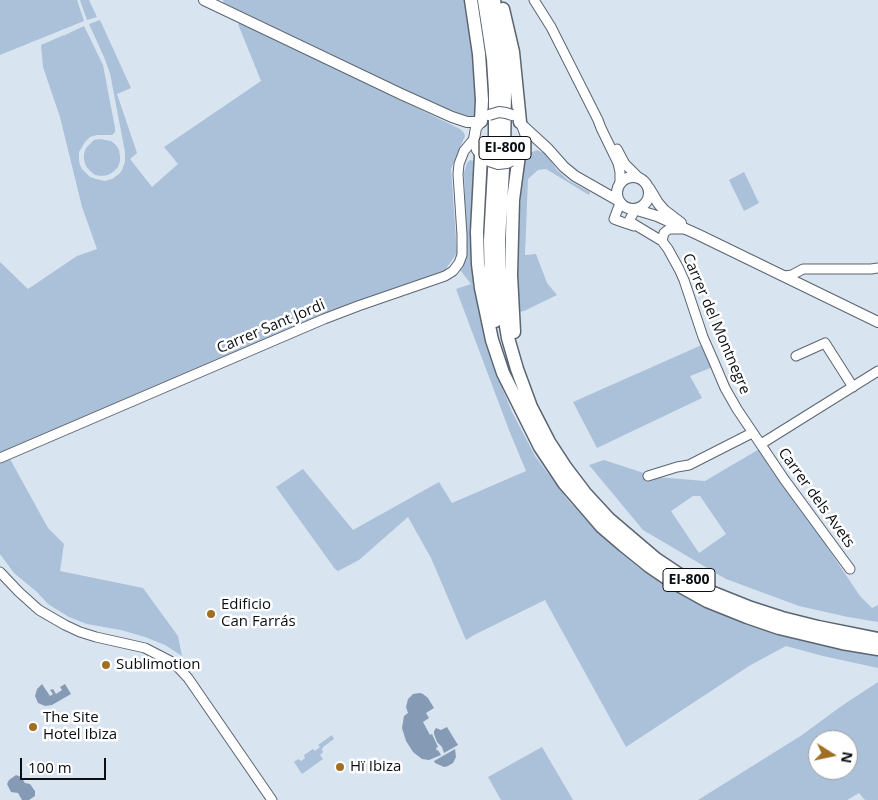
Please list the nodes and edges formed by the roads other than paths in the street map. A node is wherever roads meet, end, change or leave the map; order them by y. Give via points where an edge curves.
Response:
1 (204, 0) edge
2 (471, 0) edge
3 (484, 0) edge
4 (494, 0) edge
5 (501, 0) edge
6 (534, 0) edge
7 (221, 4) edge
8 (452, 117) junction
9 (483, 119) junction
10 (519, 121) junction
11 (602, 126) junction
12 (474, 138) junction
13 (548, 149) junction
14 (517, 156) junction
15 (483, 157) junction
16 (460, 164) junction
17 (639, 178) junction
18 (620, 184) junction
19 (592, 185) junction
20 (649, 188) junction
21 (619, 202) junction
22 (636, 210) junction
23 (640, 227) junction
24 (686, 230) junction
25 (699, 235) junction
26 (662, 241) junction
27 (878, 268) edge
28 (785, 276) junction
29 (878, 322) edge
30 (796, 356) dead end
31 (517, 369) junction
32 (878, 371) edge
33 (853, 387) junction
34 (520, 405) junction
35 (752, 433) junction
36 (760, 444) junction
37 (0, 458) edge
38 (648, 476) dead end
39 (850, 569) dead end
40 (0, 572) edge
41 (878, 639) edge
42 (878, 649) edge
43 (272, 800) edge

1 - 7 main road
2 - 9 highway via 479,54
3 - 34 highway, EI-800 via 495,92 491,288 500,344
4 - 31 highway, EI-800 via 505,93 500,287 508,338
5 - 10 highway via 513,52
6 - 11 street
7 - 8 main road
8 - 9 main road via 467,122
8 - 12 main road
9 - 10 main road, bridge via 499,112
9 - 12 main road
10 - 13 main road
10 - 14 main road via 526,141
11 - 17 street via 625,164
11 - 18 street via 618,164
12 - 15 main road
12 - 16 street, Carrer Sant Jordi via 464,151
13 - 14 main road via 534,145
13 - 19 main road via 564,167
14 - 15 main road, bridge via 502,164
14 - 31 highway via 513,200 512,310
15 - 16 street via 469,154
15 - 34 highway via 477,232 481,288 492,340 503,373
16 - 37 street, Carrer Sant Jordi via 457,180 462,256 453,271 305,327
17 - 18 main road via 629,177
17 - 20 main road
18 - 19 main road
18 - 21 main road via 616,193
19 - 21 main road
20 - 22 main road via 649,199
20 - 25 main road via 664,210
21 - 22 main road via 627,209
21 - 23 street, Carrer del Montnegre via 614,219
22 - 23 street via 630,219
22 - 24 main road
23 - 26 street, Carrer del Montnegre
24 - 25 main road
24 - 26 street via 668,229
25 - 28 main road
26 - 35 street, Carrer del Montnegre via 684,280 725,388
27 - 28 street via 803,269
28 - 29 main road
30 - 33 street via 825,343
31 - 41 highway, EI-800 via 531,407 566,468 609,519 656,559 701,587 751,608 818,628
32 - 33 street
33 - 36 street
34 - 42 highway, EI-800 via 540,446 564,483 602,527 671,581 696,595 779,628
35 - 36 street, Carrer del Montnegre
35 - 38 street via 689,465
36 - 39 street, Carrer dels Avets
40 - 43 street via 39,610 65,625 88,635 145,648 174,663 188,678

